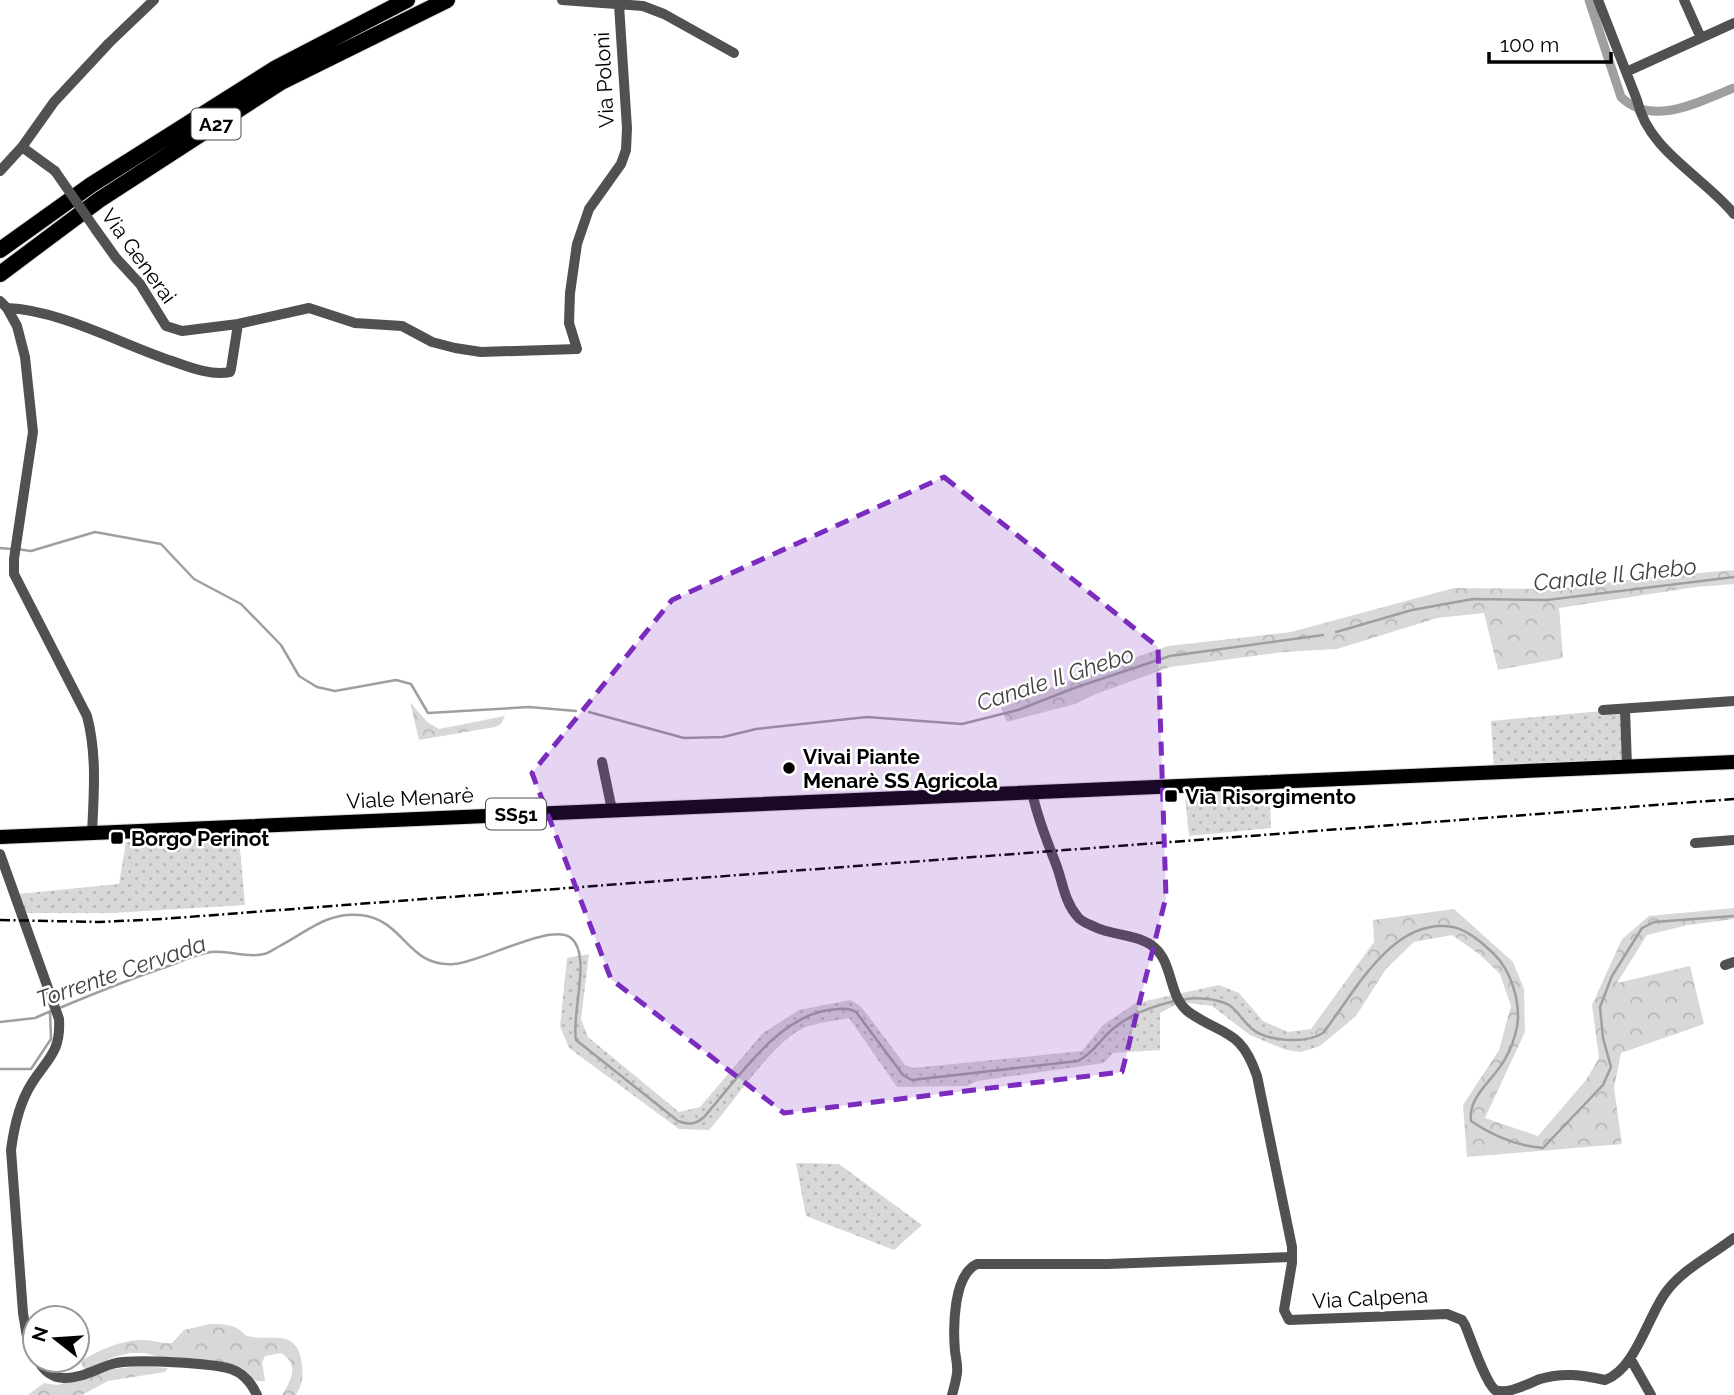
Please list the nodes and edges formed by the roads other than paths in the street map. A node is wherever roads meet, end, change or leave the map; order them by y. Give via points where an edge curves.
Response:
1 (154, 0) edge
2 (407, 0) edge
3 (447, 0) edge
4 (562, 0) edge
5 (1598, 0) edge
6 (1684, 0) edge
7 (619, 5) junction
8 (1734, 23) edge
9 (1701, 38) junction
10 (734, 53) dead end
11 (1626, 72) junction
12 (22, 148) junction
13 (0, 171) edge
14 (1730, 202) edge
15 (1734, 214) edge
16 (0, 250) edge
17 (0, 274) edge
18 (4, 305) edge
19 (238, 324) junction
20 (577, 349) joint
21 (1734, 701) edge
22 (1625, 709) junction
23 (1603, 710) dead end
24 (602, 762) dead end
25 (1734, 762) edge
26 (1627, 766) junction
27 (1032, 792) junction
28 (612, 810) junction
29 (92, 833) junction
30 (0, 837) edge
31 (1734, 841) edge
32 (1695, 844) dead end
33 (0, 854) edge
34 (1734, 1238) edge
35 (1291, 1257) junction
36 (22, 1304) edge
37 (1630, 1358) junction
38 (91, 1371) edge
39 (51, 1374) edge
40 (82, 1374) edge
41 (257, 1395) edge
42 (952, 1395) edge
43 (1651, 1395) edge

1 - 12 street via 54,102
2 - 16 highway, A27 via 276,68 92,185
3 - 17 highway, A27 via 281,82 99,200
4 - 7 street, Via Poloni
5 - 11 street
6 - 9 street
7 - 10 street, Via Poloni via 656,10
7 - 20 street, Via Poloni via 626,150 589,209 578,244 569,323
8 - 9 street
9 - 11 street
11 - 14 street via 1653,135 1668,153
12 - 13 street
12 - 19 street, Via Generai, bridge via 55,171 166,326 182,331
14 - 15 street
18 - 19 street via 64,321 191,368 222,373 231,369
18 - 29 street via 17,327 25,357 33,432 14,574 87,716 95,768
19 - 20 street, Via Generai via 309,308 355,323 402,326 432,342 481,352
21 - 22 street
22 - 23 street
22 - 26 street
24 - 28 street
25 - 26 main road, SS51
26 - 27 main road, SS51
27 - 28 main road, Viale Menarè / SS51
27 - 35 street, Via Calpena via 1042,834 1067,901 1079,919 1156,949 1177,999 1248,1053 1259,1087
28 - 29 main road, Viale Menarè / SS51
29 - 30 main road, Viale Menarè / SS51
31 - 32 street
33 - 36 street via 59,1029 57,1047 32,1083 14,1127 11,1150
34 - 37 street, Via Calpena via 1671,1286
35 - 37 street, Via Calpena via 1284,1310 1289,1320 1454,1316 1465,1325 1491,1385 1500,1394 1561,1374 1605,1380
35 - 42 street via 977,1264 964,1276 956,1306 957,1374
37 - 43 street
38 - 41 street via 142,1361 219,1367 237,1372
39 - 40 street via 68,1378

